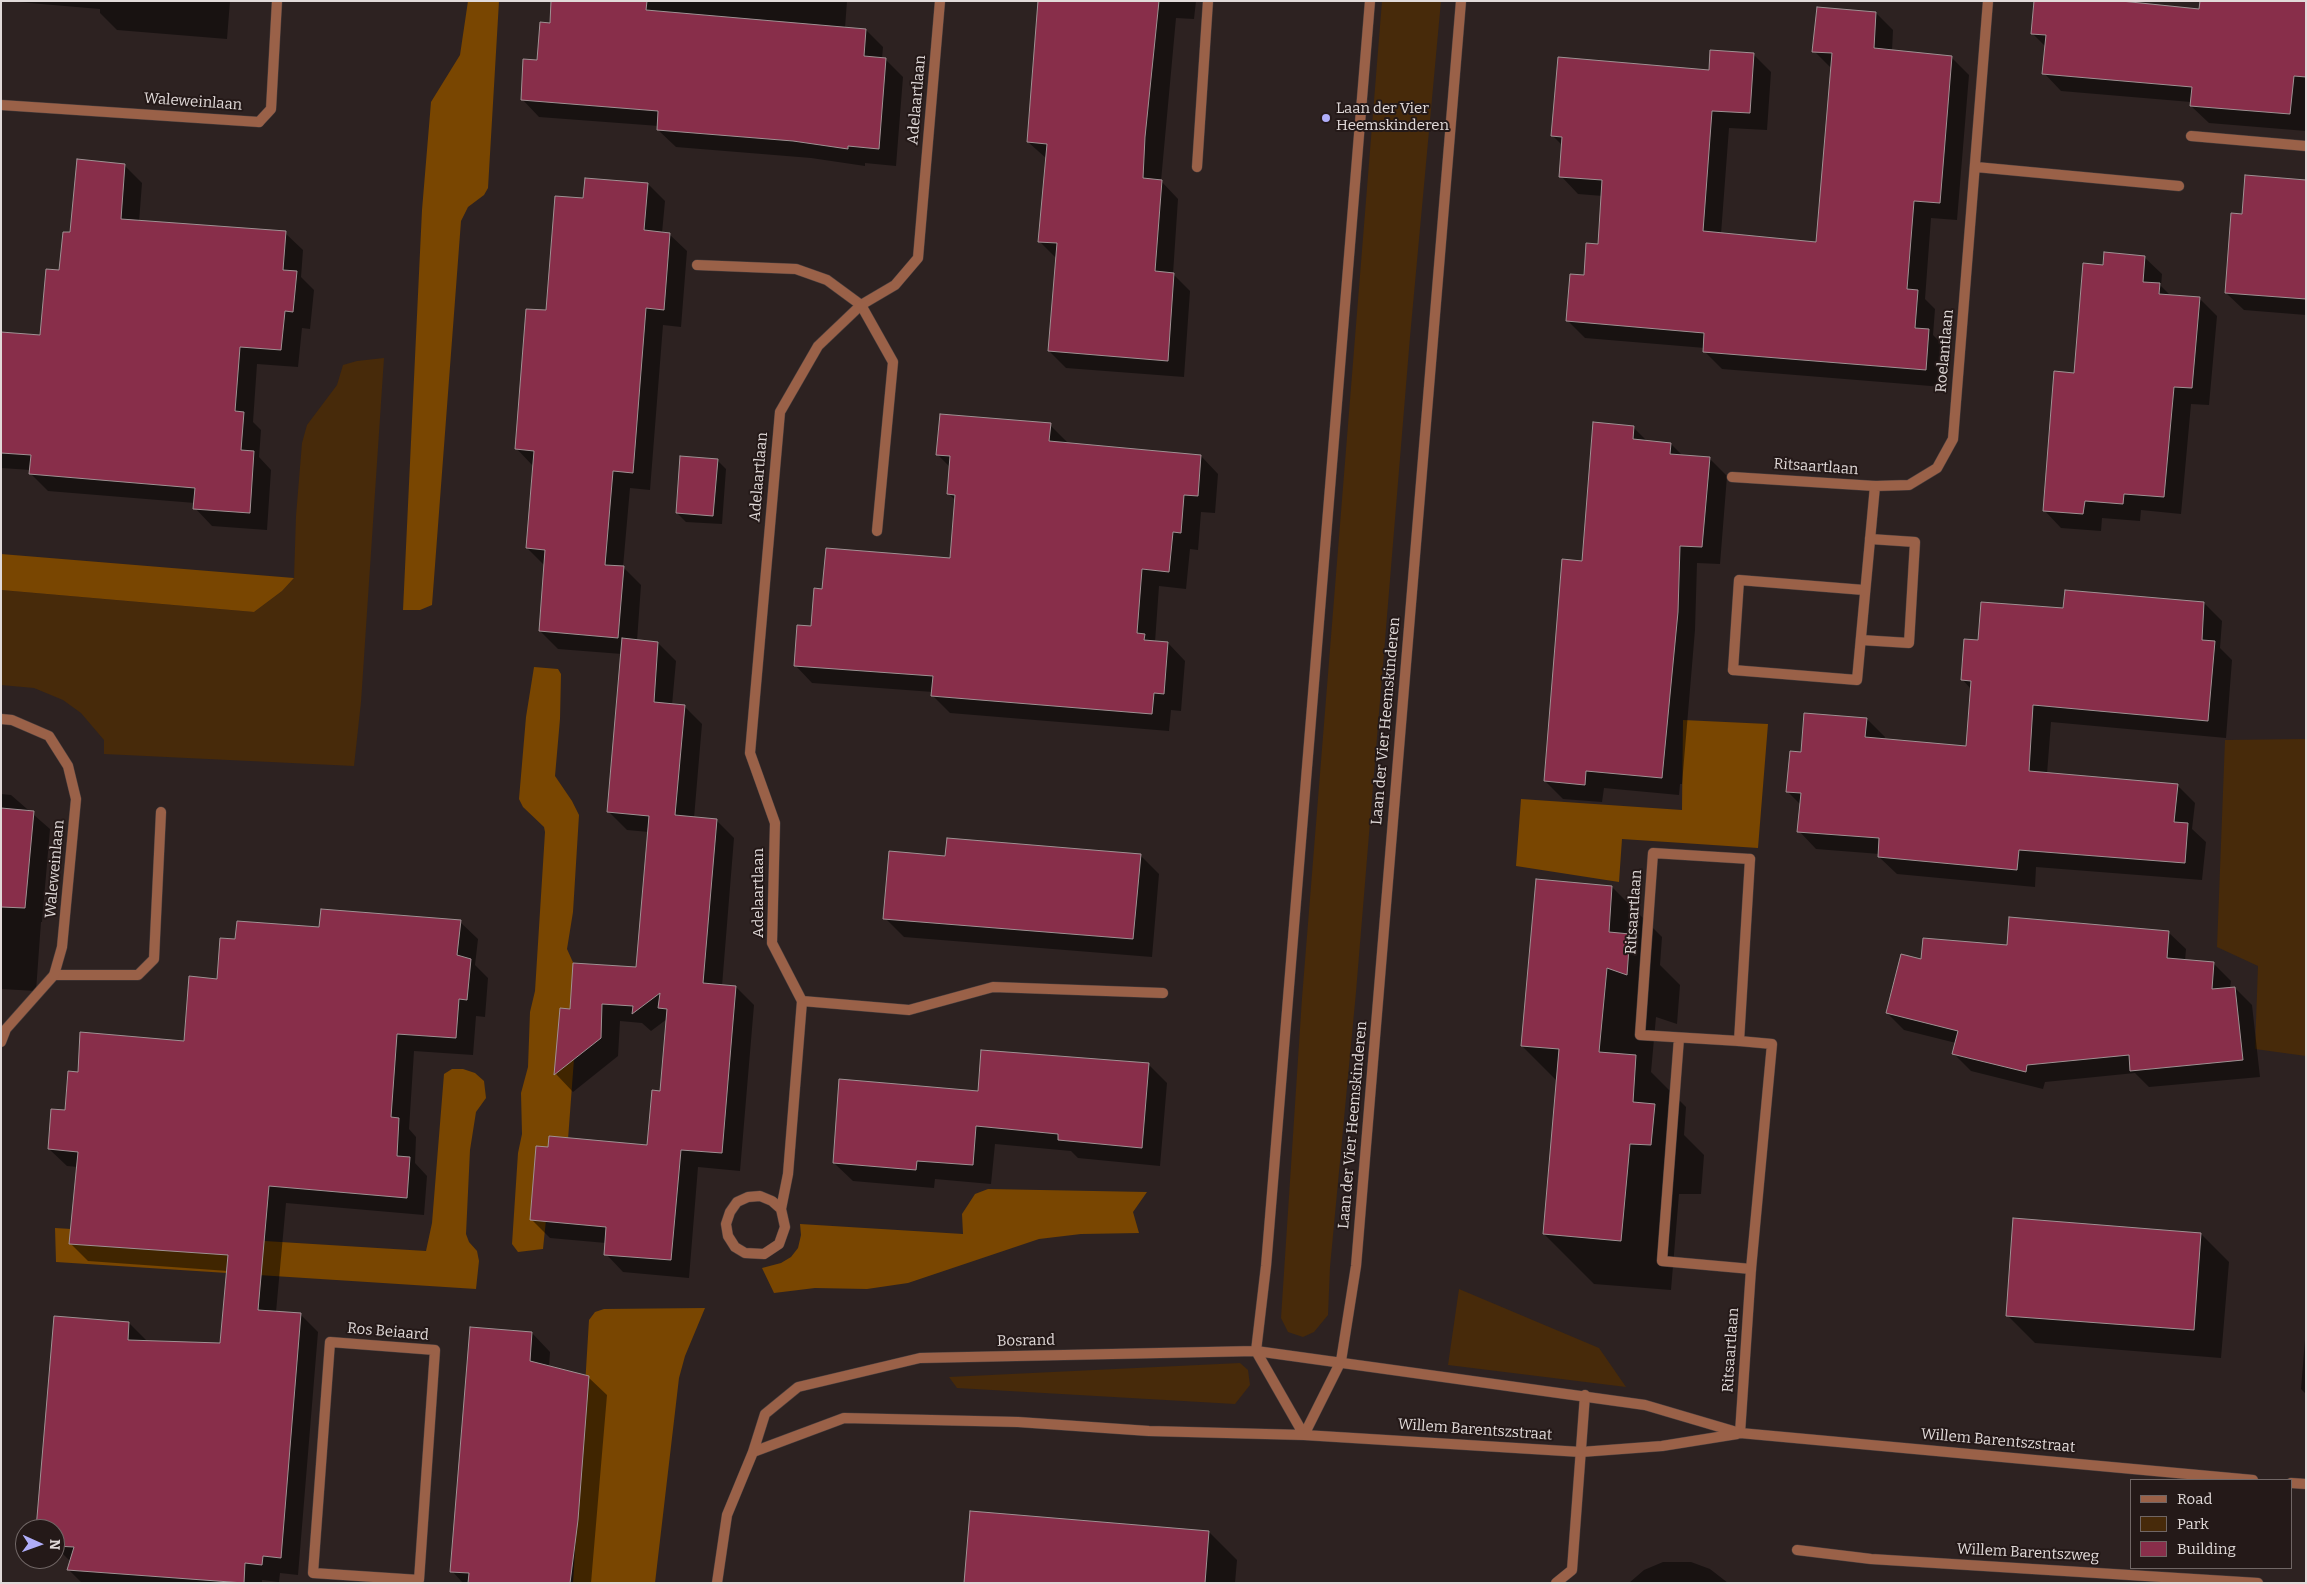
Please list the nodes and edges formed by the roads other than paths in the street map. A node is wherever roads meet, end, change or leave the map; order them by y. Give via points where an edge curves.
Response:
1 (277, 1) edge
2 (940, 1) edge
3 (1208, 1) edge
4 (1370, 1) edge
5 (1461, 1) edge
6 (1988, 1) edge
7 (1, 105) edge
8 (2191, 136) dead end
9 (2306, 146) edge
10 (1197, 167) dead end
11 (1976, 167) junction
12 (2179, 186) dead end
13 (697, 264) dead end
14 (861, 305) junction
15 (1732, 477) dead end
16 (1875, 486) junction
17 (877, 531) dead end
18 (1870, 539) junction
19 (1864, 590) junction
20 (1860, 640) junction
21 (1, 719) edge
22 (161, 812) dead end
23 (54, 975) junction
24 (1163, 992) dead end
25 (802, 1001) junction
26 (1678, 1038) junction
27 (1739, 1041) junction
28 (1, 1042) edge
29 (781, 1209) junction
30 (1751, 1269) junction
31 (1256, 1351) junction
32 (1341, 1361) junction
33 (1585, 1395) junction
34 (1740, 1433) junction
35 (1304, 1434) junction
36 (752, 1452) junction
37 (1581, 1452) junction
38 (2193, 1477) edge
39 (2233, 1479) edge
40 (2292, 1483) edge
41 (2306, 1484) edge
42 (1797, 1550) dead end
43 (2189, 1576) edge
44 (376, 1580) edge
45 (717, 1583) edge
46 (1556, 1583) edge
47 (2258, 1583) edge

1 - 7 street, Waleweinlaan via 270,109 259,122
2 - 14 street, Adelaartlaan via 918,258 895,285
3 - 10 street
4 - 31 street via 1267,1256
5 - 32 street, Laan der Vier Heemskinderen via 1356,1266
6 - 11 street, Roelantlaan
8 - 9 street
11 - 12 street
11 - 16 street, Roelantlaan via 1953,440 1937,468 1909,485
13 - 14 street via 796,269 827,280
14 - 17 street via 893,362
14 - 25 street, Adelaartlaan via 818,346 780,412 750,753 774,823 772,943
15 - 16 street, Ritsaartlaan
16 - 18 street, Ritsaartlaan
18 - 19 street, Ritsaartlaan
18 - 20 street via 1915,542 1909,643
19 - 20 street, Ritsaartlaan
19 - 20 street, Ritsaartlaan via 1739,580 1733,670 1857,680
21 - 23 street, Waleweinlaan via 12,720 48,736 68,766 76,799 62,947
22 - 23 street via 154,958 138,975
23 - 28 street, Waleweinlaan via 6,1029
24 - 25 street via 994,987 909,1010
25 - 29 street via 788,1174
26 - 27 street, Ritsaartlaan
26 - 27 street, Ritsaartlaan via 1640,1035 1653,852 1750,859
26 - 30 street via 1662,1262
27 - 30 street, Ritsaartlaan via 1772,1044
29 - 29 street via 760,1196 737,1202 728,1218 728,1236 735,1247 745,1253 764,1254 779,1244 785,1227
30 - 34 street, Ritsaartlaan
31 - 32 street, Bosrand
31 - 35 street
31 - 36 street, Bosrand via 920,1358 798,1387 765,1414
32 - 33 street, Willem Barentszstraat via 1430,1376
32 - 35 street, Laan der Vier Heemskinderen
33 - 34 street, Willem Barentszstraat via 1645,1405
33 - 37 street
34 - 37 street, Willem Barentszstraat via 1662,1446
34 - 38 street, Willem Barentszstraat
35 - 36 street via 844,1418
35 - 37 street, Willem Barentszstraat
36 - 45 street, Bosrand via 727,1515
37 - 46 street via 1572,1570
38 - 39 street, Willem Barentszstraat
40 - 41 street
42 - 43 street, Willem Barentszweg via 1871,1559
43 - 47 street, Willem Barentszweg
44 - 44 street, Ros Beiaard via 419,1580 435,1350 330,1342 313,1573

